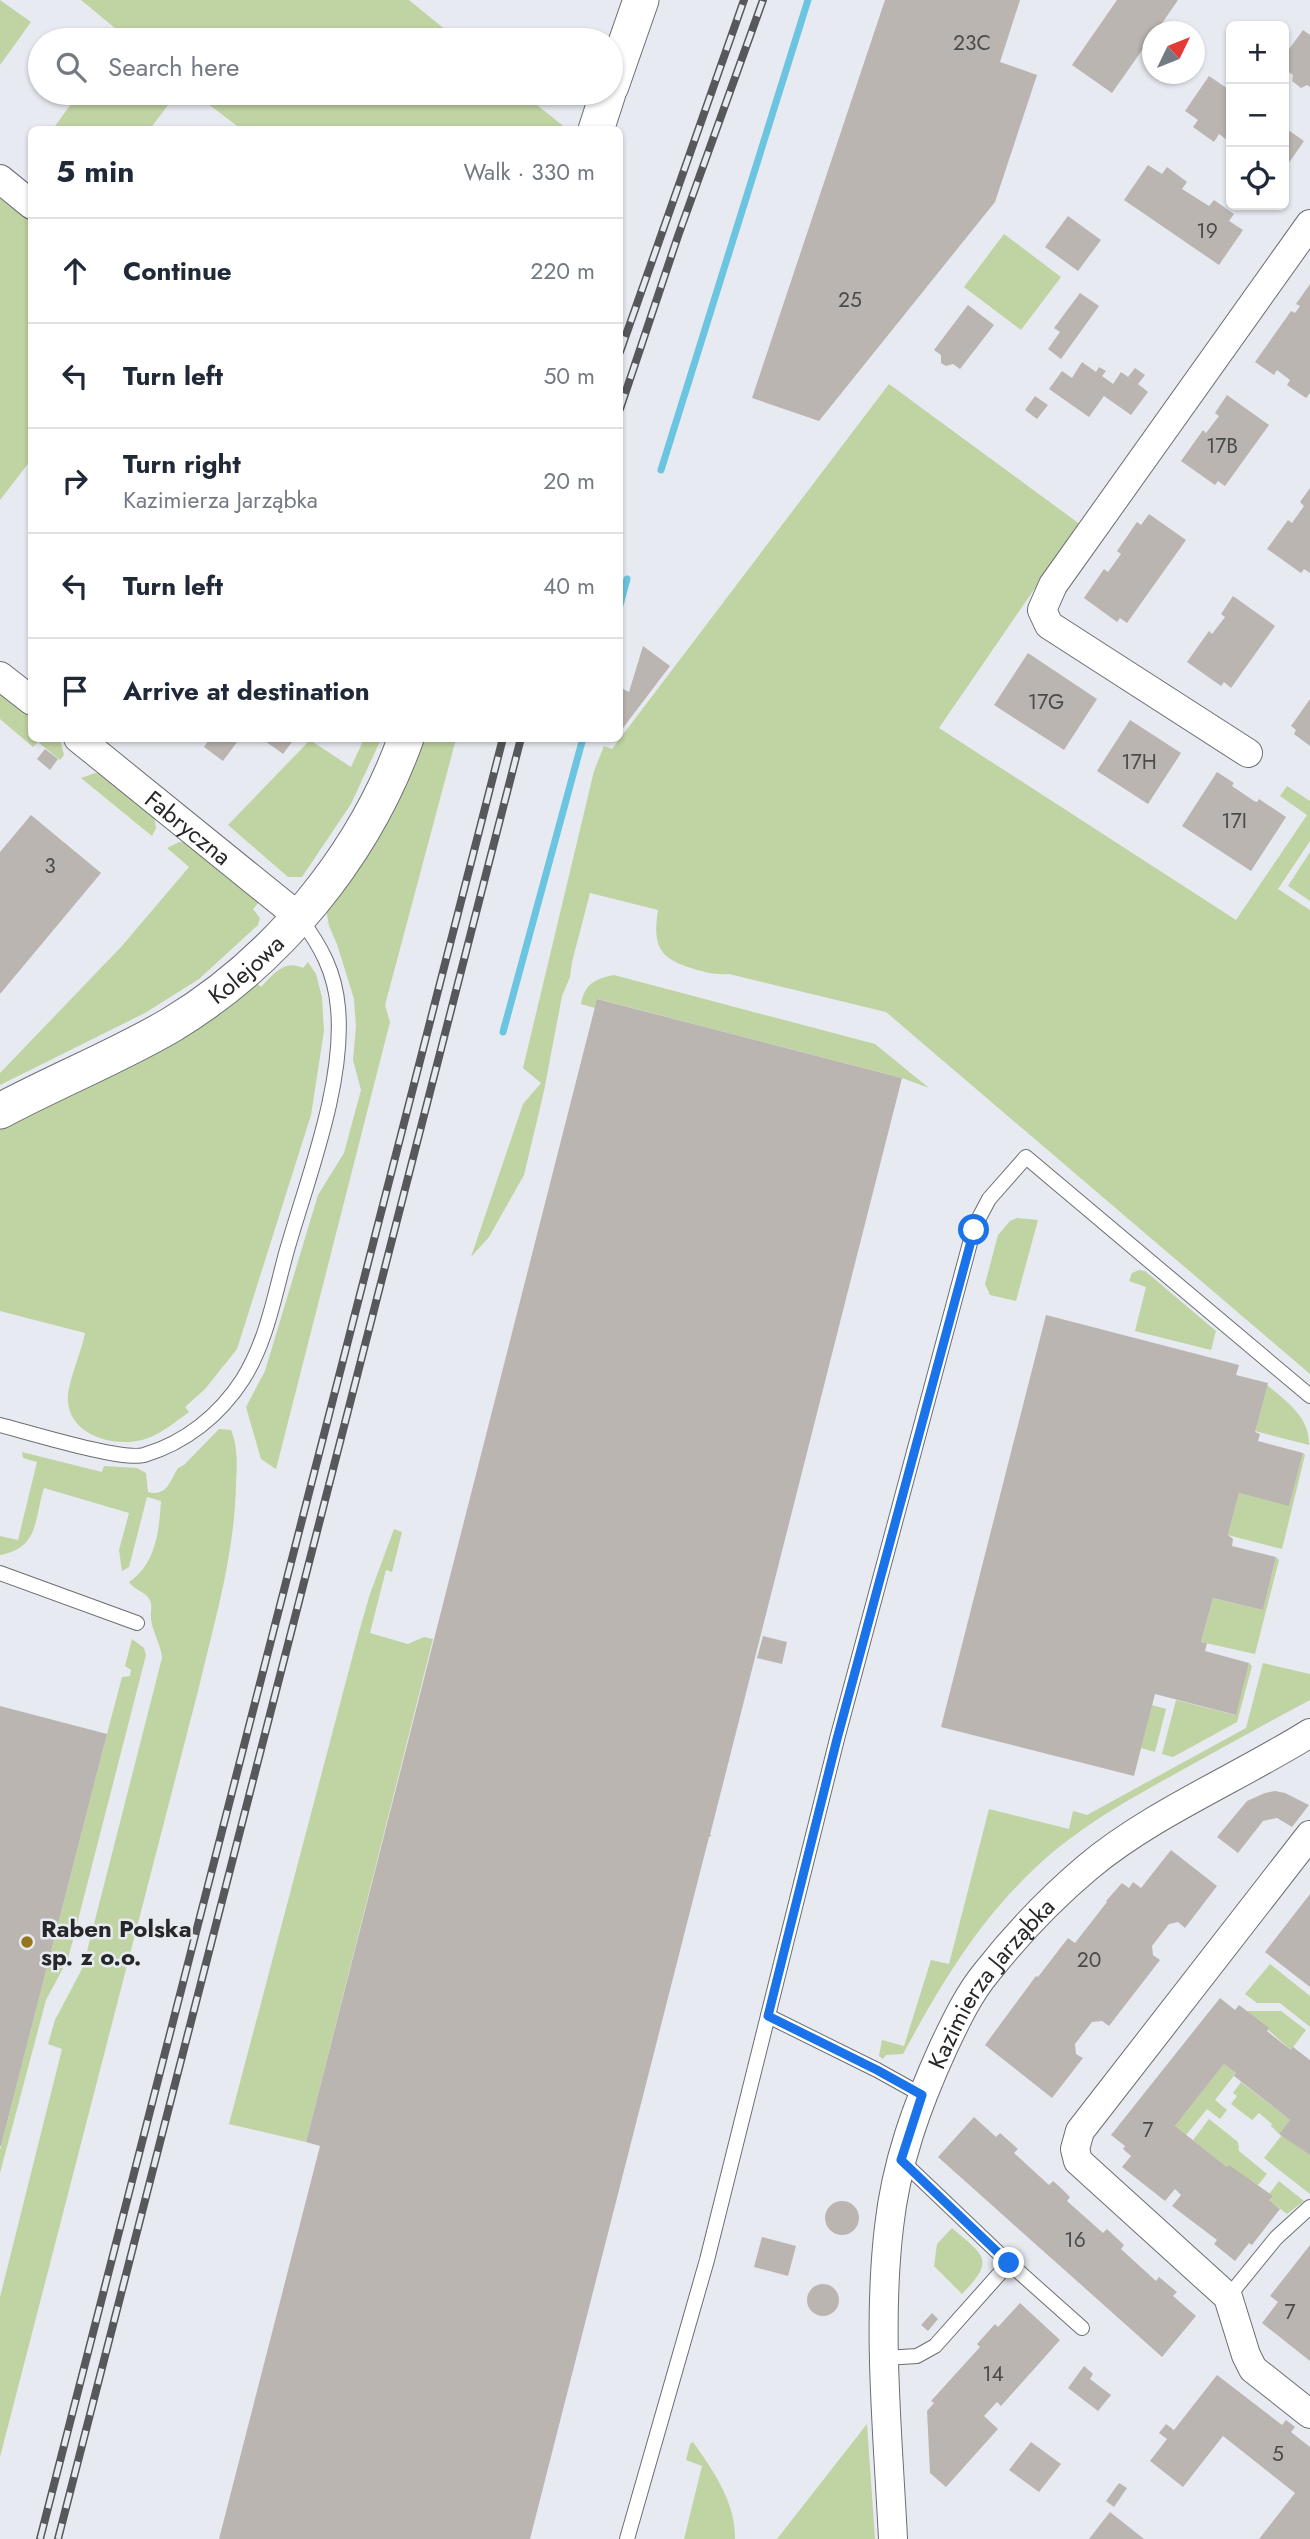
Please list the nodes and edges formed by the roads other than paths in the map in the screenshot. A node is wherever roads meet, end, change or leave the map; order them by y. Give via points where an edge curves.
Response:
1 (641, 0) edge
2 (623, 52) edge
3 (604, 105) edge
4 (597, 126) edge
5 (0, 179) edge
6 (28, 202) edge
7 (1310, 224) edge
8 (0, 676) edge
9 (28, 698) edge
10 (83, 742) edge
11 (404, 742) edge
12 (1248, 753) dead end
13 (299, 917) junction
14 (0, 1111) edge
15 (1310, 1396) edge
16 (0, 1425) edge
17 (0, 1573) edge
18 (137, 1623) dead end
19 (1310, 1733) edge
20 (1310, 1835) edge
21 (768, 2016) junction
22 (922, 2095) junction
23 (901, 2160) junction
24 (1310, 2207) edge
25 (1009, 2263) junction
26 (1228, 2297) junction
27 (1082, 2328) dead end
28 (885, 2358) junction
29 (1310, 2414) edge
30 (627, 2539) edge
31 (893, 2539) edge

1 - 2 street
3 - 4 street
5 - 6 street
7 - 12 street via 1053,585 1042,610 1049,625
8 - 9 street
10 - 13 street, Fabryczna
11 - 13 street, Kolejowa via 359,836
13 - 14 street, Kolejowa via 238,976 173,1023
13 - 16 lane via 331,971 340,1039 317,1144 260,1345 244,1378 212,1416 179,1440 141,1456
15 - 21 lane via 1026,1157 1011,1172 985,1206 974,1230
17 - 18 lane
19 - 22 street, Kazimierza Jarząbka via 1146,1827 1089,1866 1027,1925 985,1974 961,2010
20 - 26 street via 1076,2141 1078,2161
21 - 22 lane
21 - 30 lane via 707,2260
22 - 23 street, Kazimierza Jarząbka
23 - 25 lane
23 - 28 street, Kazimierza Jarząbka via 889,2227
24 - 26 lane via 1276,2238
25 - 27 lane
25 - 28 lane via 935,2346 917,2356
26 - 29 street via 1253,2369
28 - 31 street, Kazimierza Jarząbka

